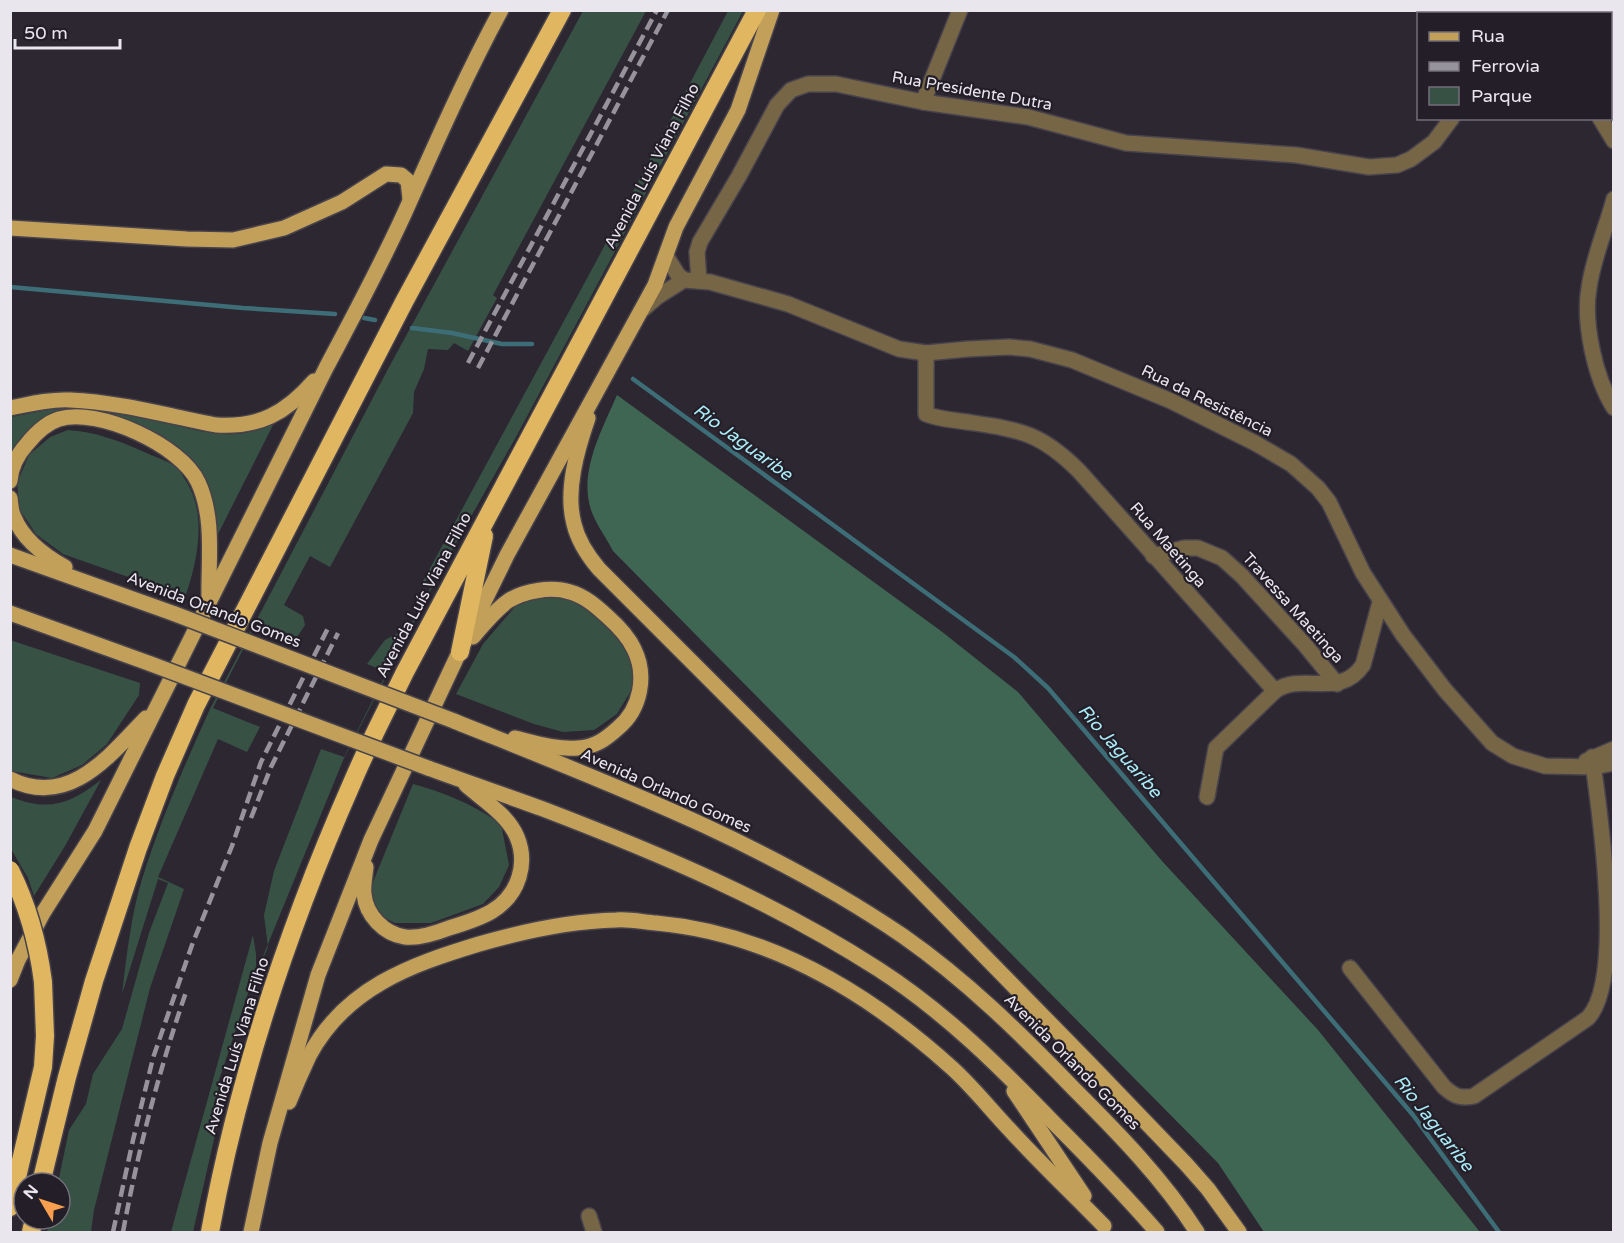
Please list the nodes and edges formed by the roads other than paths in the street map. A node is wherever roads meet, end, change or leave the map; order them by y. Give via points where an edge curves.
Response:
1 (501, 10) edge
2 (562, 10) edge
3 (757, 10) edge
4 (772, 10) edge
5 (960, 10) edge
6 (923, 102) junction
7 (1601, 120) edge
8 (1452, 124) edge
9 (1614, 141) edge
10 (1614, 199) edge
11 (410, 202) junction
12 (10, 228) edge
13 (666, 256) junction
14 (692, 281) junction
15 (640, 312) junction
16 (926, 353) junction
17 (327, 365) junction
18 (600, 386) junction
19 (10, 408) edge
20 (1614, 408) edge
21 (10, 481) edge
22 (10, 498) edge
23 (489, 514) junction
24 (10, 555) edge
25 (1153, 556) junction
26 (96, 585) junction
27 (209, 602) junction
28 (1380, 602) junction
29 (10, 613) edge
30 (10, 625) edge
31 (84, 639) junction
32 (458, 655) junction
33 (1337, 684) junction
34 (1275, 691) junction
35 (157, 707) junction
36 (477, 730) junction
37 (1614, 749) edge
38 (1593, 762) junction
39 (1614, 763) edge
40 (10, 779) edge
41 (459, 780) junction
42 (1207, 797) dead end
43 (371, 840) junction
44 (10, 870) edge
45 (1350, 968) dead end
46 (10, 980) edge
47 (992, 1059) junction
48 (270, 1143) junction
49 (44, 1171) edge
50 (220, 1174) junction
51 (10, 1207) edge
52 (589, 1216) dead end
53 (1106, 1229) edge
54 (210, 1233) edge
55 (219, 1233) edge
56 (251, 1233) edge
57 (594, 1233) edge
58 (1158, 1233) edge
59 (1197, 1233) edge
60 (1239, 1233) edge

1 - 11 main road
2 - 49 highway via 404,302 196,705 138,848 94,981
3 - 23 highway, Avenida Luís Viana Filho
4 - 13 main road via 738,110 676,227
5 - 6 street
6 - 8 street, Rua Presidente Dutra via 1028,117 1126,143 1296,155 1369,167 1397,165 1410,159
6 - 14 street, Rua Presidente Dutra via 836,84 808,84 791,90 777,105 699,242
7 - 9 street
10 - 20 street via 1592,274 1587,313 1595,360
11 - 12 main road via 408,181 401,175 386,174 342,202 284,228 233,240
11 - 17 main road
13 - 14 street via 678,275
13 - 15 main road
14 - 15 street via 657,297
14 - 16 street, Rua da Resistência via 710,282 788,304 899,350
15 - 18 main road
16 - 25 street, Rua Maetinga via 926,414 1024,432 1040,439 1079,471
16 - 28 street, Rua da Resistência via 1009,347 1050,354 1171,401 1255,443 1291,464 1318,488
17 - 19 main road via 309,387 267,420 232,426 97,402 38,402
17 - 27 main road
18 - 32 main road via 513,544
18 - 60 main road via 577,456 571,506 577,535 599,569 1089,1063 1186,1164
21 - 27 main road via 22,449 38,431 59,419 78,417 107,422 175,454 198,480 206,500
22 - 26 main road via 13,517 29,540 51,559
23 - 32 highway
23 - 50 highway, Avenida Luís Viana Filho via 405,672 321,856 247,1072
24 - 26 main road, Avenida Orlando Gomes
25 - 33 street, Travessa Maetinga via 1198,548 1222,558
25 - 34 street, Rua Maetinga
26 - 36 main road, Avenida Orlando Gomes, bridge
27 - 35 main road
28 - 33 street via 1363,665 1354,676
28 - 38 street, Rua da Resistência via 1445,690 1492,743 1534,764 1554,767
29 - 31 main road
30 - 31 main road
31 - 41 main road, bridge
32 - 36 main road via 491,615 509,601 552,590 570,591 595,605 625,634 639,665 641,680 631,714 605,740 594,745 553,747
32 - 43 main road
33 - 34 street via 1289,684
34 - 42 street via 1216,748
35 - 40 main road via 94,770 76,781 36,788
35 - 46 main road via 95,831 43,913
36 - 59 main road, Avenida Orlando Gomes via 728,837 779,862 902,936 978,994 1064,1079 1146,1163
37 - 38 street, Rua da Resistência
38 - 39 street, Rua da Resistência
38 - 45 street via 1610,941 1602,995 1588,1018 1474,1096 1457,1097 1444,1087
41 - 43 main road via 499,813 517,837 520,872 512,893 499,908 475,920 418,937 406,938 386,930 366,906 363,892
41 - 47 main road via 642,849 819,934 921,999
43 - 48 main road via 318,975
44 - 51 highway, bridge via 35,940 43,982 45,1036 43,1067
47 - 53 main road
47 - 58 main road
48 - 53 main road via 310,1054 336,1017 364,991 456,951 522,932 618,919 677,925 728,936 776,953 835,981 885,1012 953,1069
48 - 56 main road
50 - 54 highway, Avenida Luís Viana Filho
50 - 55 highway
52 - 57 street

